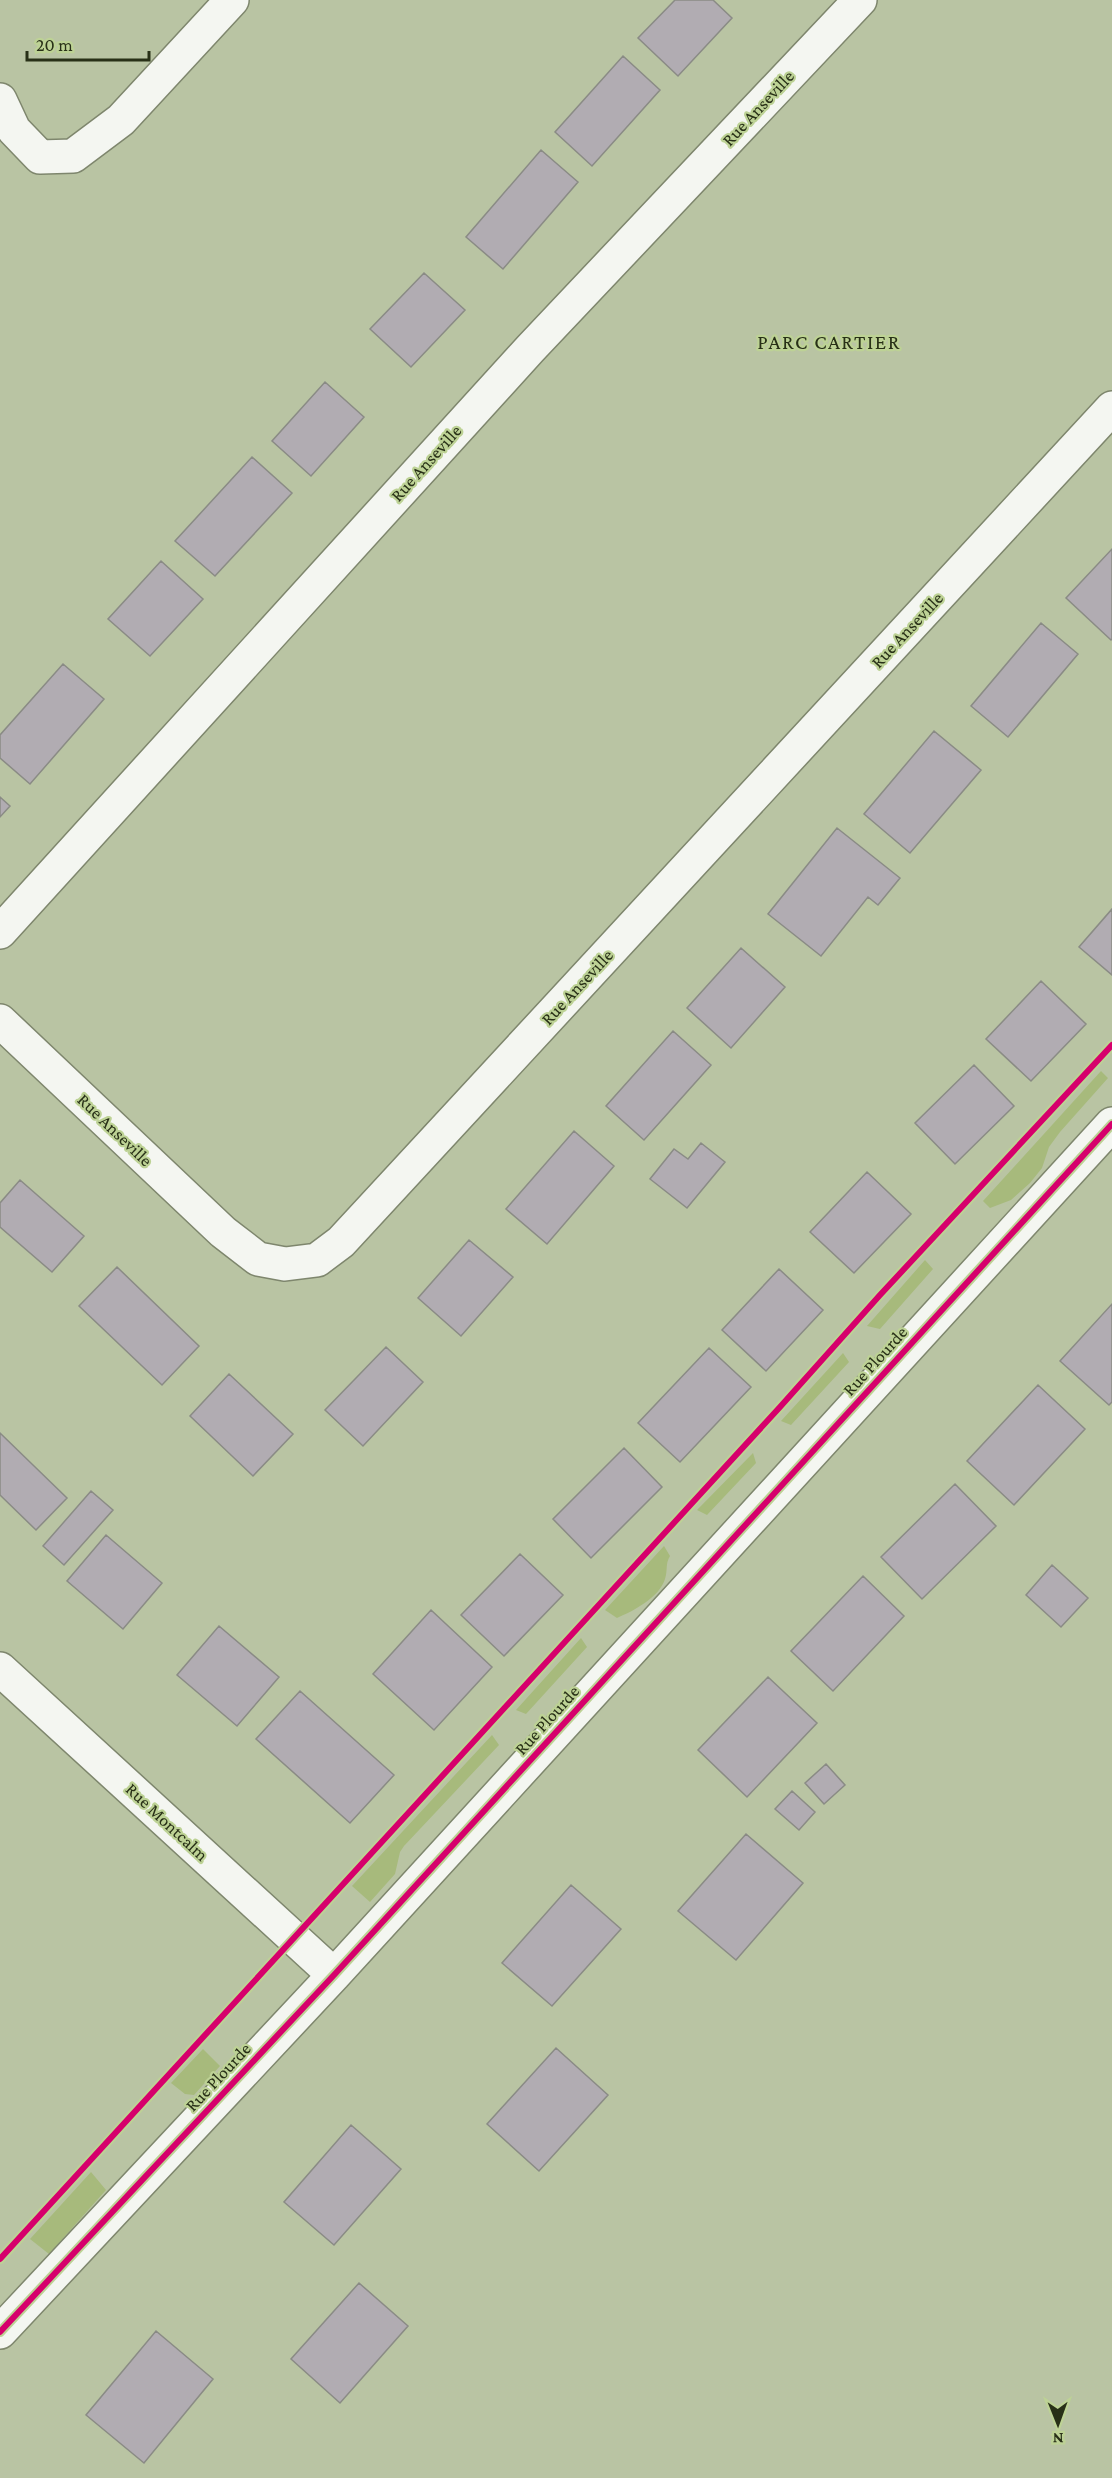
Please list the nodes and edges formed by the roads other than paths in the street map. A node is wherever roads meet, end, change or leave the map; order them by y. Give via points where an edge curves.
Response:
1 (232, 0) edge
2 (860, 0) edge
3 (0, 100) edge
4 (1112, 408) edge
5 (0, 932) edge
6 (0, 1021) edge
7 (1112, 1124) edge
8 (0, 1669) edge
9 (334, 1975) junction
10 (4, 2320) edge

1 - 3 street via 122,120 73,156 40,157 14,130
2 - 5 street, Rue Anseville via 530,349
4 - 6 street, Rue Anseville via 341,1242 317,1260 285,1264 258,1259 223,1232
7 - 9 street, Rue Plourde
8 - 9 street, Rue Montcalm
9 - 10 street, Rue Plourde

